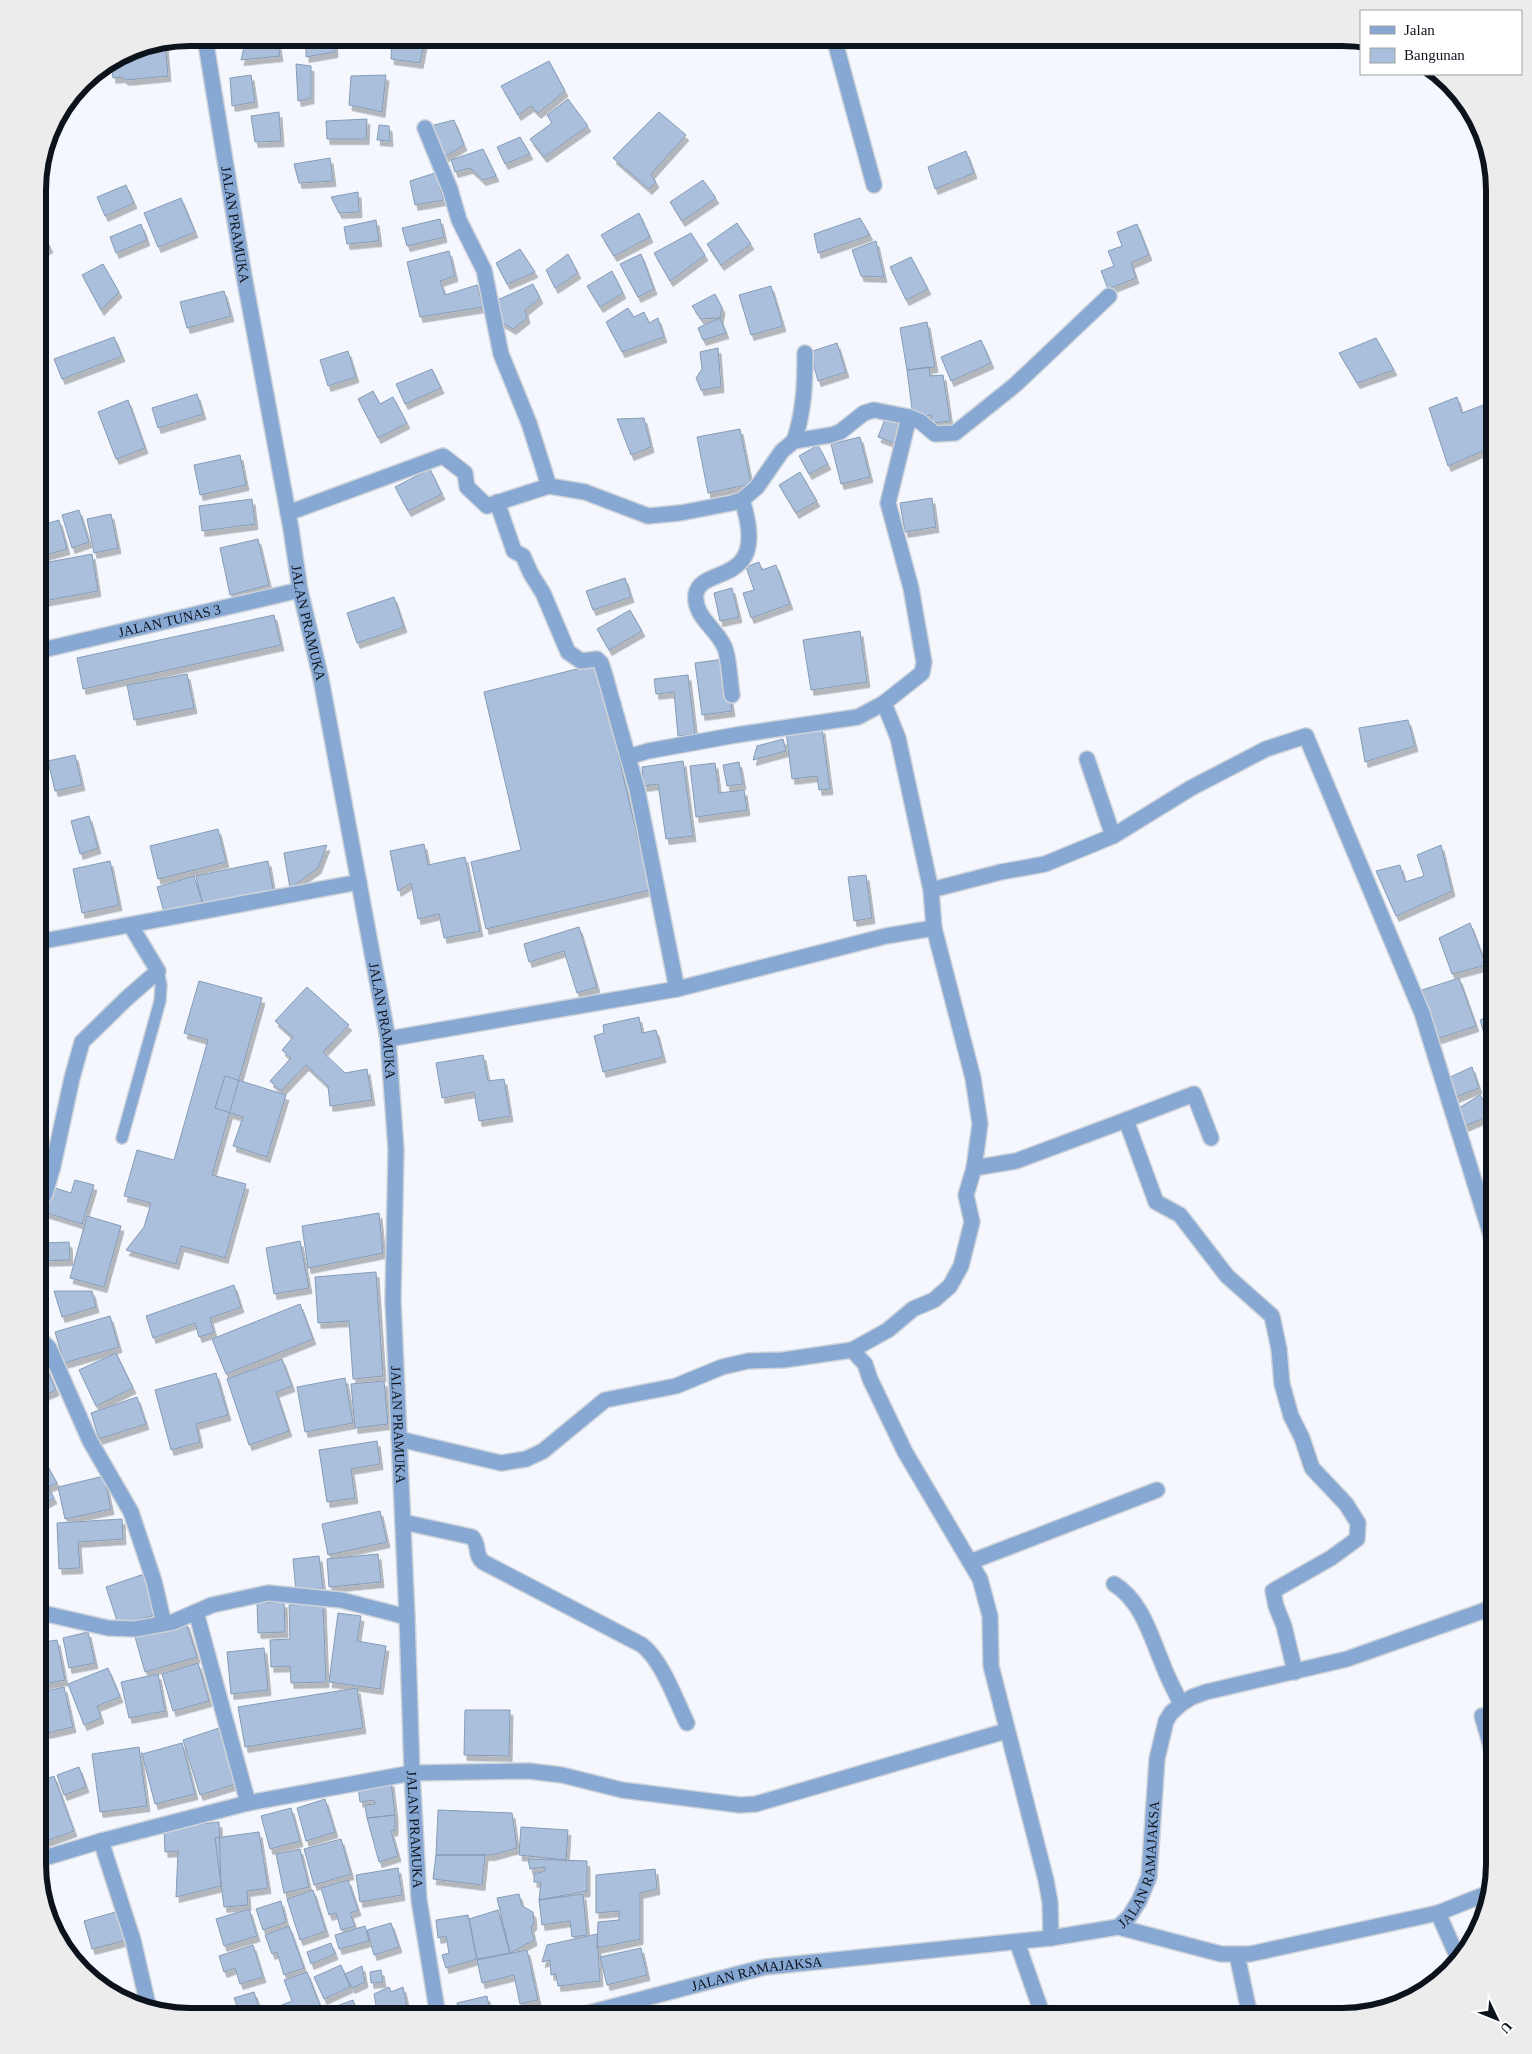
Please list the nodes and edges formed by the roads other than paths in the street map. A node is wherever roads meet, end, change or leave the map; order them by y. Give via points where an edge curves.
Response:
1 (206, 46) edge
2 (836, 47) edge
3 (425, 128) dead end
4 (874, 184) dead end
5 (1109, 296) dead end
6 (805, 353) dead end
7 (909, 417) junction
8 (794, 441) junction
9 (549, 486) junction
10 (742, 500) junction
11 (496, 502) junction
12 (288, 513) junction
13 (300, 590) junction
14 (47, 649) edge
15 (732, 695) dead end
16 (884, 703) junction
17 (628, 757) junction
18 (1087, 759) dead end
19 (1114, 836) junction
20 (359, 882) junction
21 (931, 890) junction
22 (131, 926) junction
23 (934, 928) junction
24 (47, 941) edge
25 (158, 971) junction
26 (677, 988) junction
27 (388, 1038) junction
28 (1126, 1120) junction
29 (122, 1138) dead end
30 (1211, 1138) dead end
31 (974, 1168) junction
32 (46, 1190) edge
33 (1486, 1219) edge
34 (46, 1345) edge
35 (852, 1350) junction
36 (399, 1438) junction
37 (1157, 1490) dead end
38 (403, 1522) junction
39 (970, 1562) junction
40 (1114, 1584) dead end
41 (1486, 1610) edge
42 (196, 1612) junction
43 (46, 1614) edge
44 (407, 1617) junction
45 (164, 1624) junction
46 (1295, 1672) junction
47 (1181, 1704) junction
48 (1482, 1716) dead end
49 (687, 1723) dead end
50 (1486, 1730) edge
51 (1006, 1731) junction
52 (412, 1773) junction
53 (248, 1803) junction
54 (101, 1841) junction
55 (46, 1858) edge
56 (1482, 1895) edge
57 (1438, 1913) junction
58 (1118, 1927) junction
59 (1051, 1938) junction
60 (1017, 1942) junction
61 (1455, 1952) edge
62 (1237, 1955) junction
63 (147, 2001) edge
64 (437, 2008) edge
65 (607, 2008) edge
66 (1041, 2008) edge
67 (1248, 2008) edge

1 - 12 street, JALAN PRAMUKA via 244,276
2 - 4 street
3 - 9 street via 459,220 484,270 501,354 529,423
5 - 7 street via 1015,385 955,432 935,434
6 - 8 street via 805,395
7 - 8 street via 874,410 864,413 831,436
7 - 16 street via 888,503 911,588 924,662 922,673
8 - 10 street
9 - 10 street via 585,492 648,516
9 - 11 street
10 - 15 street via 749,542 744,559 732,570 697,590 696,601 702,617 725,647
11 - 12 street via 487,506 467,487 465,473 443,456
11 - 17 street via 514,551 523,556 543,593 568,652 582,660 600,663
12 - 13 street, JALAN PRAMUKA
13 - 14 street, JALAN TUNAS 3
13 - 20 street, JALAN PRAMUKA via 321,679
16 - 17 street via 858,717 736,735
16 - 21 street via 898,738
17 - 26 street
18 - 19 street
19 - 21 street via 1045,864
19 - 33 street via 1191,788 1266,749 1306,736 1422,1013
20 - 22 street
20 - 27 street, JALAN PRAMUKA
21 - 23 street
22 - 24 street
22 - 25 street
23 - 26 street via 886,936
23 - 31 street via 973,1078 980,1124
25 - 29 lane via 162,985 160,1001
25 - 32 street via 82,1042
26 - 27 street
27 - 36 street, JALAN PRAMUKA via 396,1148 393,1300
28 - 30 street via 1194,1094
28 - 31 street via 1016,1161
28 - 46 street via 1156,1202 1180,1215 1227,1276 1272,1316 1282,1384 1312,1468 1346,1504 1358,1523 1357,1539 1331,1558 1272,1591
31 - 35 street via 966,1195 972,1222 961,1266 950,1286 934,1300 913,1309 888,1330
34 - 45 street via 90,1441 131,1512 154,1581
35 - 36 street via 722,1367 676,1386 605,1400 543,1451 518,1460 502,1463
35 - 39 street via 865,1364 905,1452
36 - 38 street, JALAN PRAMUKA
37 - 39 street
38 - 44 street, JALAN PRAMUKA
38 - 49 street via 472,1537 483,1562 652,1653
39 - 51 street via 980,1579 990,1616 990,1666
40 - 47 street via 1125,1590 1134,1602
41 - 46 street, JALAN RAMAJAKSA via 1347,1659
42 - 44 street via 212,1605 268,1593 341,1600
42 - 45 street
42 - 53 street
43 - 45 street via 108,1628
44 - 52 street, JALAN PRAMUKA
46 - 47 street, JALAN RAMAJAKSA via 1206,1692
47 - 58 street, JALAN RAMAJAKSA via 1171,1713 1162,1732 1157,1758 1149,1877 1139,1901
48 - 50 street
51 - 52 street via 756,1804 740,1805 622,1790 562,1775 529,1771
51 - 59 street via 1046,1880
52 - 53 street
52 - 64 street, JALAN PRAMUKA via 419,1900
53 - 54 street
54 - 55 street
54 - 63 street via 133,1940
56 - 57 street
57 - 61 street
57 - 62 street
58 - 59 street, JALAN RAMAJAKSA
58 - 62 street via 1221,1954
59 - 60 street, JALAN RAMAJAKSA
60 - 65 street, JALAN RAMAJAKSA via 765,1966
60 - 66 street
62 - 67 street

